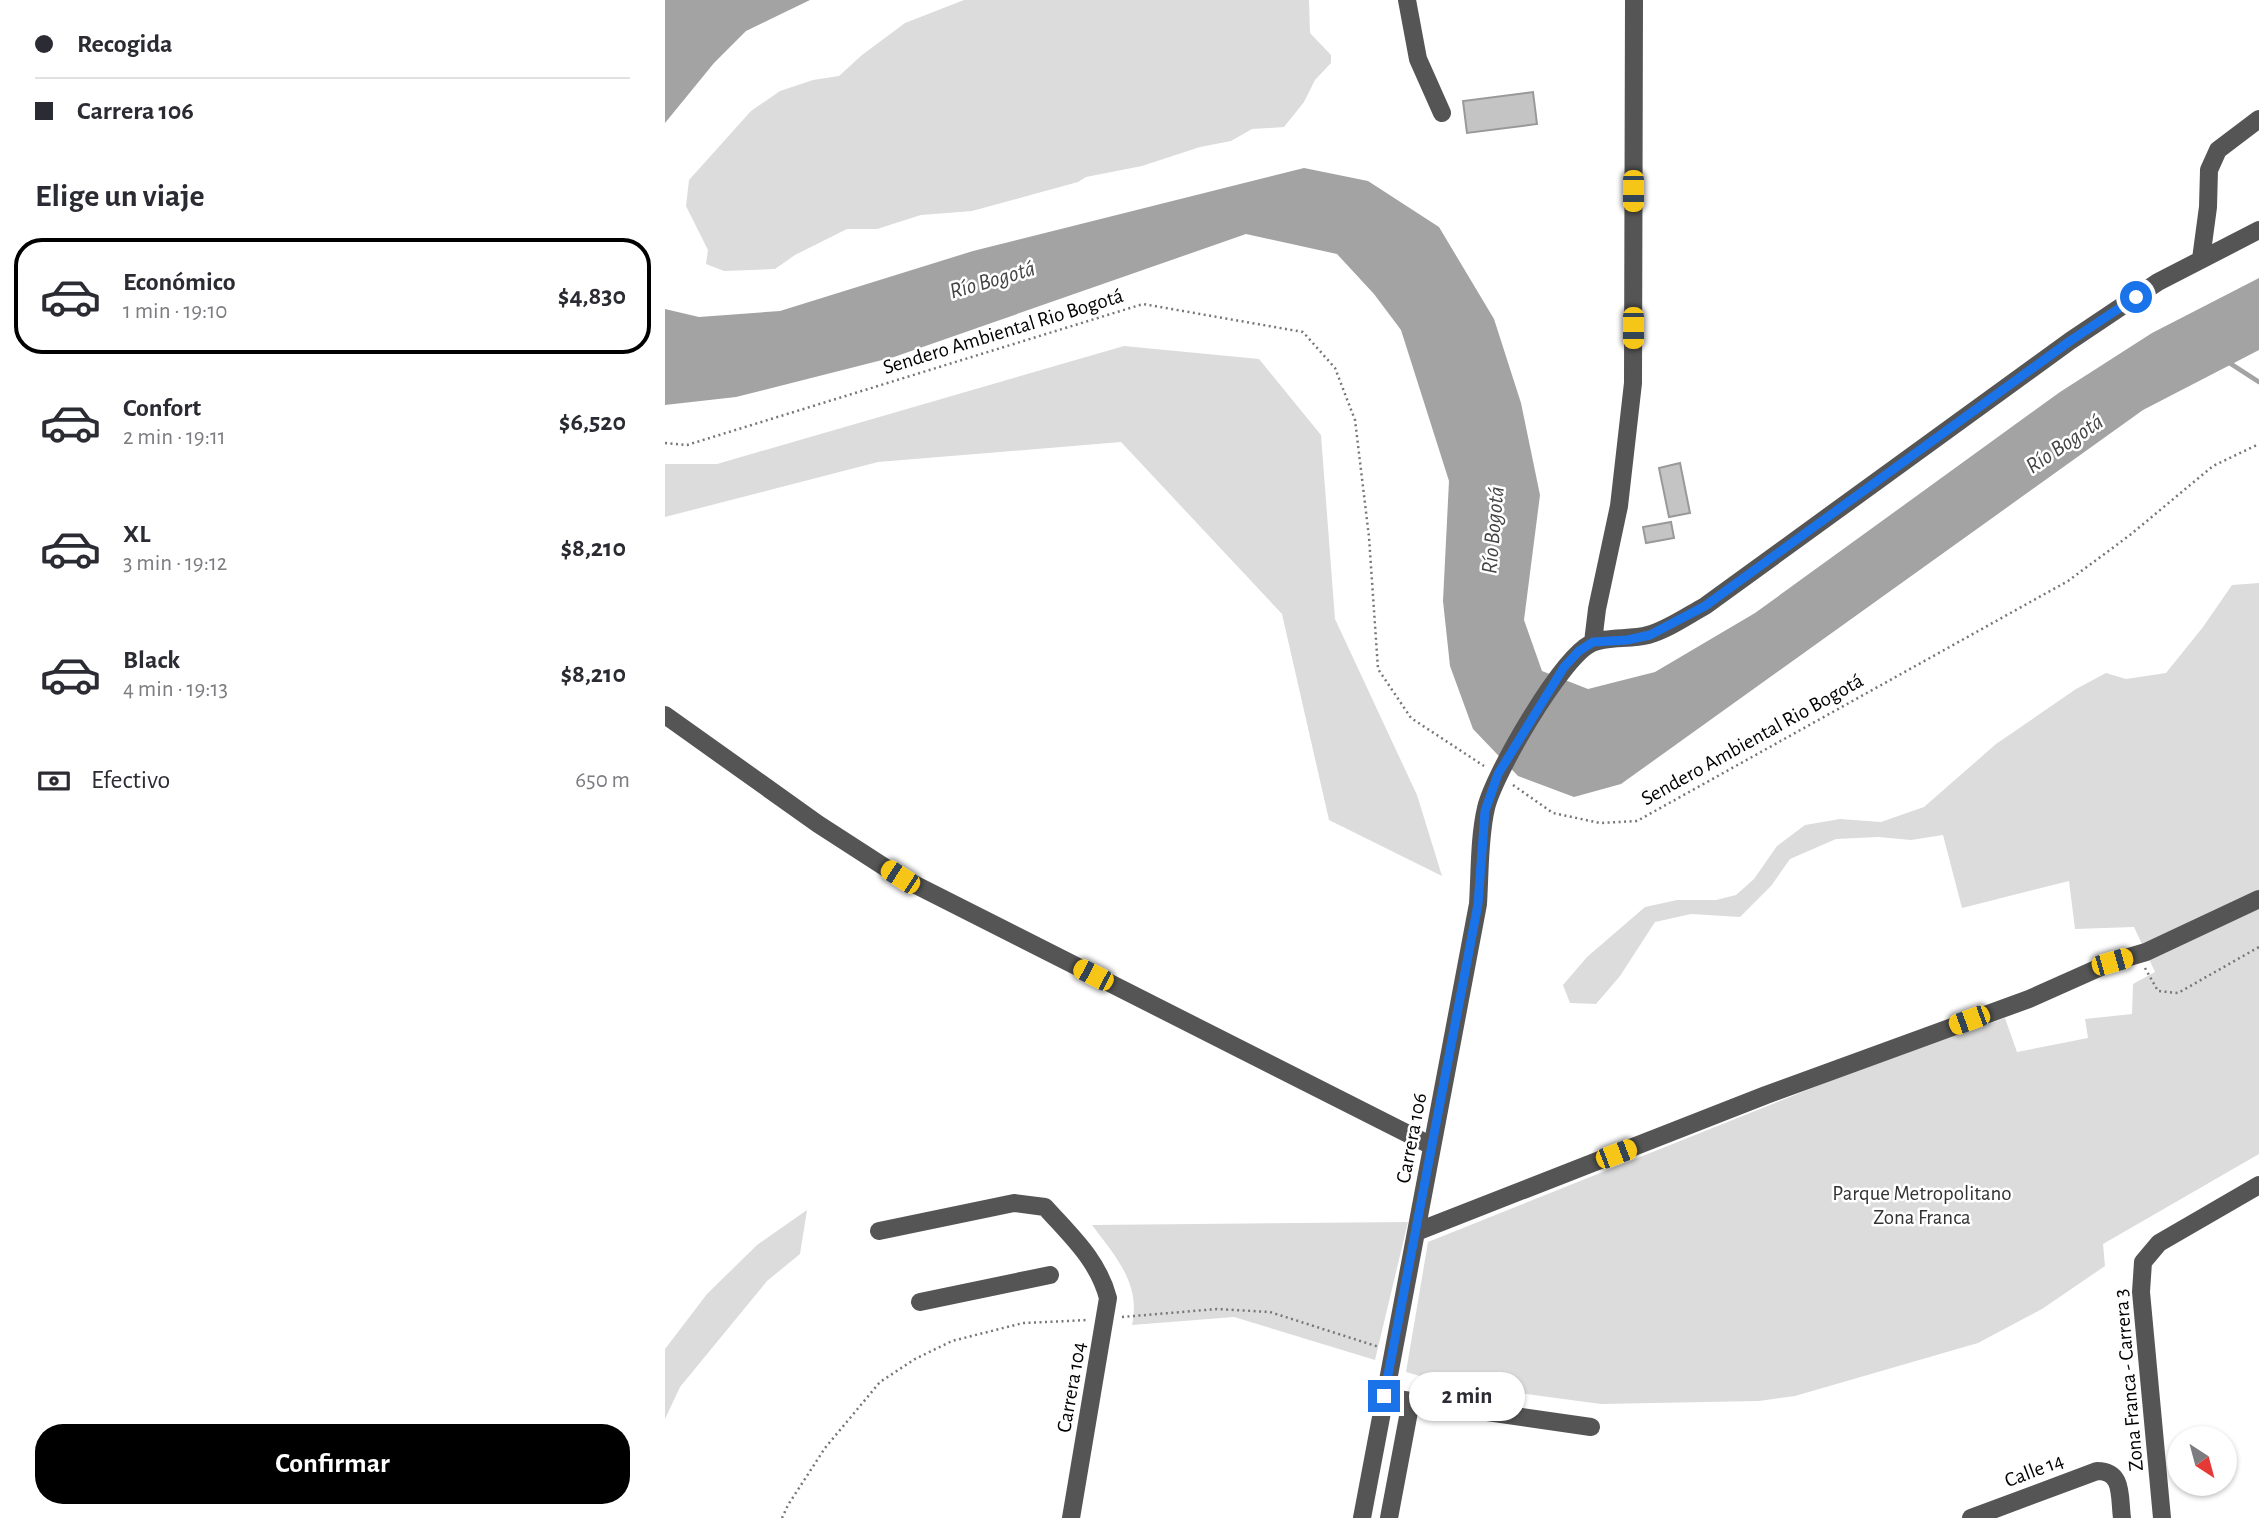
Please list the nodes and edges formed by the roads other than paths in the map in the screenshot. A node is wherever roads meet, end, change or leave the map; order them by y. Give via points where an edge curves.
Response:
1 (1407, 0) edge
2 (1634, 0) edge
3 (1442, 113) dead end
4 (2259, 119) edge
5 (2259, 230) edge
6 (2201, 259) junction
7 (1593, 642) junction
8 (665, 715) edge
9 (2259, 899) edge
10 (1432, 1146) junction
11 (2259, 1185) edge
12 (879, 1231) dead end
13 (1416, 1232) junction
14 (1050, 1275) dead end
15 (920, 1302) dead end
16 (1384, 1396) junction
17 (1411, 1401) junction
18 (1591, 1427) dead end
19 (1071, 1518) edge
20 (1362, 1518) edge
21 (1389, 1518) edge
22 (1971, 1518) edge
23 (2122, 1518) edge
24 (2162, 1518) edge

1 - 3 street via 1418,58
2 - 7 street via 1633,383 1619,506
4 - 6 street via 2218,150 2209,170
5 - 6 street
6 - 7 street via 2070,341 1705,606 1650,635
7 - 10 street, Carrera 106 via 1564,667 1500,770 1485,811 1478,904
8 - 10 street via 900,877
9 - 13 street via 2146,952 2029,999 1766,1095
10 - 13 street, Carrera 106
11 - 24 street, Zona Franca - Carrera 3 via 2159,1243 2143,1262 2141,1292
12 - 19 street, Carrera 104 via 1014,1203 1045,1207 1096,1265 1108,1298 1106,1319
13 - 16 street, Carrera 106
14 - 15 street
16 - 17 street
16 - 20 street, Carrera 106
17 - 18 street
17 - 21 street
22 - 23 street, Calle 14 via 2097,1471 2114,1474

